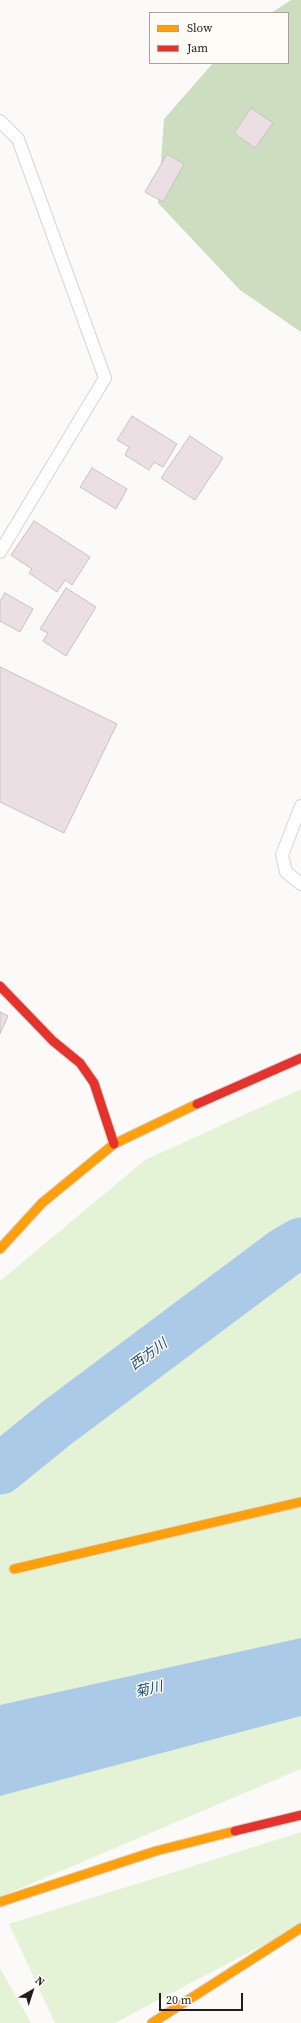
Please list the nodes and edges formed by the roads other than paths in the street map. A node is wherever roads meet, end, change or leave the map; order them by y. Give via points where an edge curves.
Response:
1 (0, 121) edge
2 (0, 552) edge
3 (301, 806) edge
4 (301, 884) edge
5 (0, 986) edge
6 (301, 1058) edge
7 (114, 1144) junction
8 (0, 1249) edge
9 (301, 1502) edge
10 (14, 1568) dead end
11 (301, 1815) edge
12 (0, 1902) edge
13 (301, 1928) edge
14 (152, 2023) edge

1 - 2 lane via 18,139 105,378
3 - 4 lane via 282,855 286,872
5 - 7 street via 54,1041 80,1063 94,1083
6 - 7 street via 170,1116
7 - 8 street via 42,1203
9 - 10 street
11 - 12 street via 156,1852
13 - 14 street

